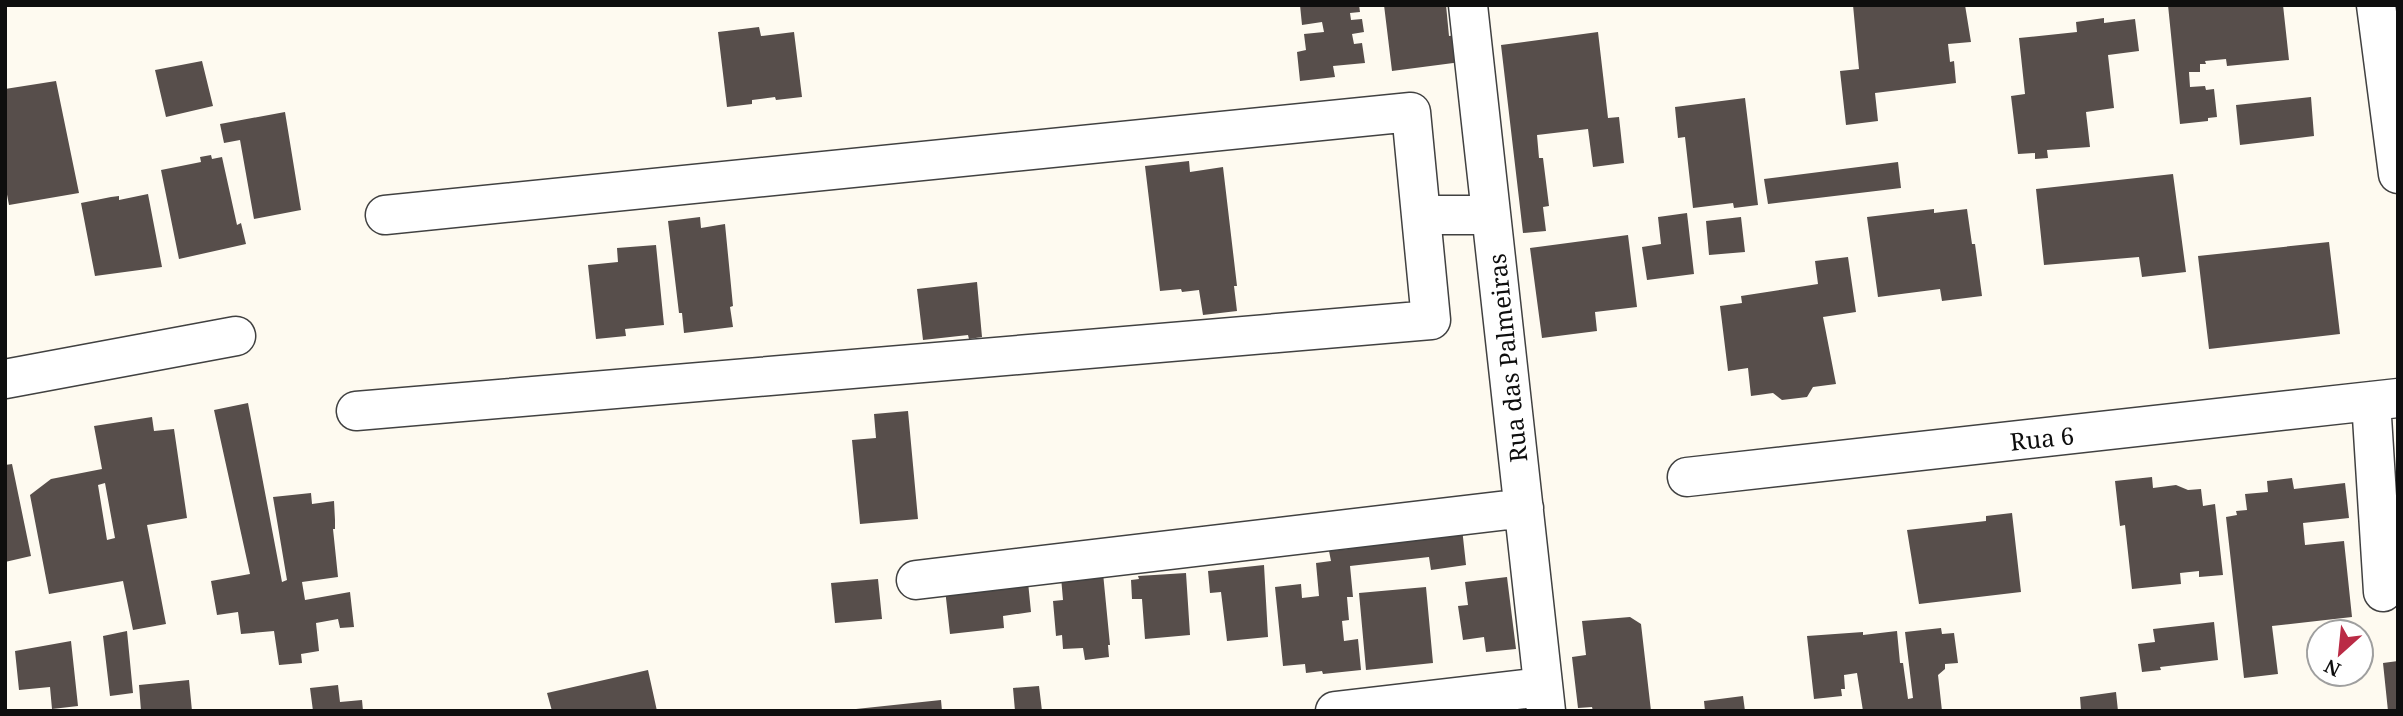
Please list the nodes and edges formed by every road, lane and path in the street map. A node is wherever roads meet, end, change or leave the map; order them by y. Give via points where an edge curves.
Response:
1 (1468, 5) edge
2 (2376, 5) edge
3 (2398, 174) edge
4 (385, 215) dead end
5 (1421, 215) junction
6 (1491, 215) junction
7 (236, 336) dead end
8 (5, 379) edge
9 (2384, 399) edge
10 (356, 411) dead end
11 (1687, 477) dead end
12 (1524, 508) junction
13 (916, 580) dead end
14 (2384, 592) dead end
15 (1544, 699) edge
16 (1335, 711) edge

1 - 6 street, Rua das Palmeiras
2 - 3 street
4 - 5 street via 1411,112
5 - 6 street
5 - 10 street via 1431,320
6 - 12 street, Rua das Palmeiras
7 - 8 street
9 - 11 street, Rua 6
9 - 14 street
12 - 13 street
12 - 15 street, Rua das Palmeiras
15 - 16 street

